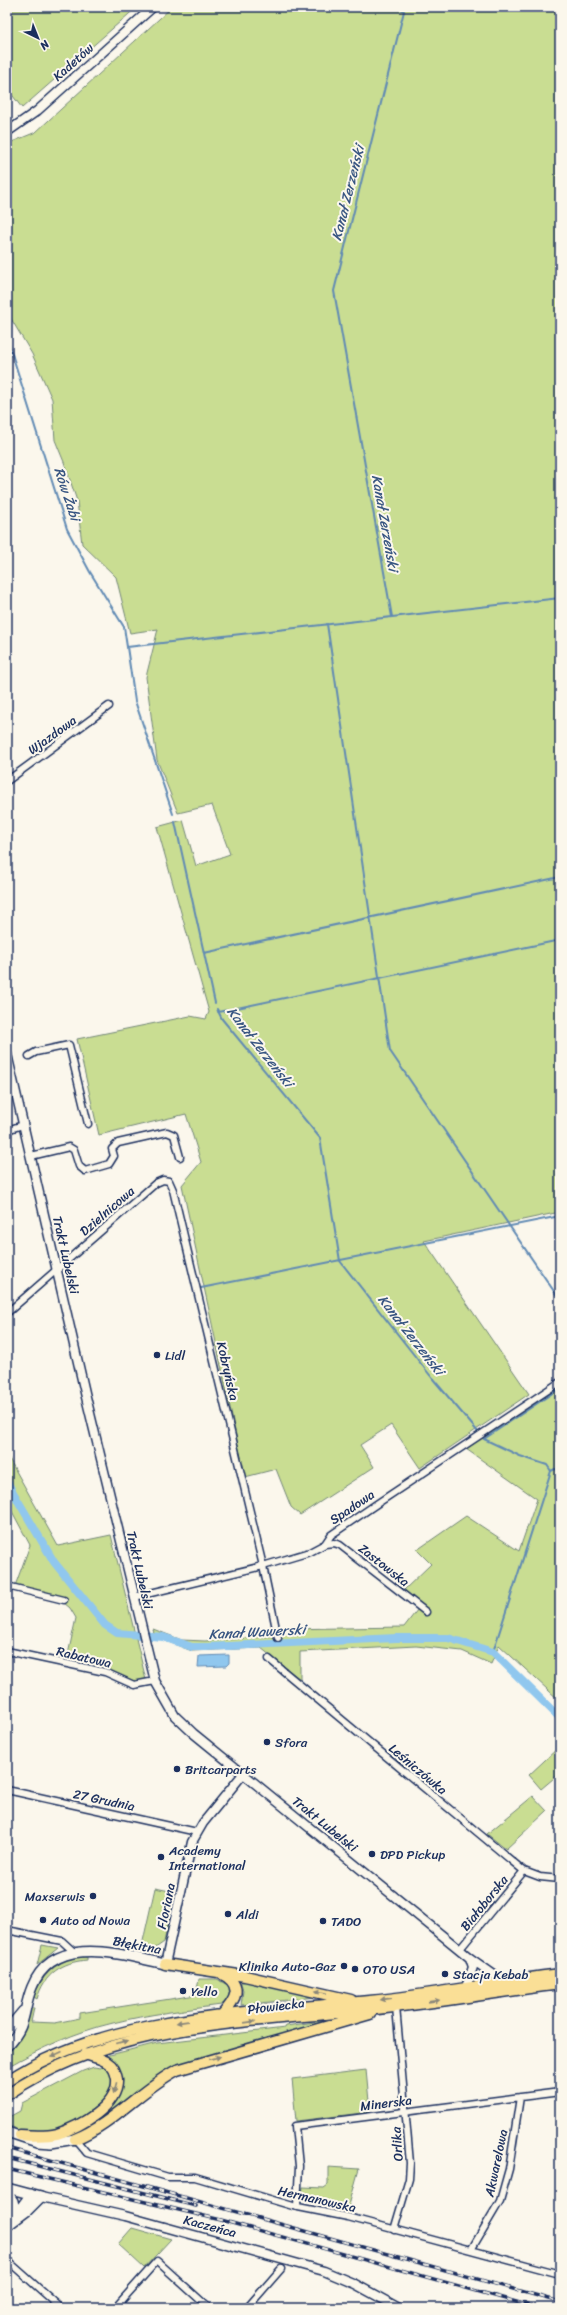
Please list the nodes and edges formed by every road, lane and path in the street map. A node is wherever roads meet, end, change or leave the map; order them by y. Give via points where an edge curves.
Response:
1 (153, 7) edge
2 (7, 132) edge
3 (109, 706) dead end
4 (7, 781) edge
5 (7, 1054) edge
6 (29, 1056) dead end
7 (88, 1124) dead end
8 (23, 1125) junction
9 (7, 1130) edge
10 (31, 1156) junction
11 (180, 1157) dead end
12 (169, 1181) joint
13 (57, 1269) junction
14 (7, 1313) edge
15 (560, 1382) edge
16 (325, 1544) junction
17 (263, 1566) junction
18 (7, 1586) edge
19 (134, 1597) junction
20 (64, 1600) dead end
21 (426, 1612) dead end
22 (278, 1638) dead end
23 (7, 1651) edge
24 (269, 1659) dead end
25 (155, 1681) junction
26 (242, 1774) junction
27 (7, 1790) edge
28 (197, 1832) junction
29 (524, 1871) junction
30 (560, 1879) edge
31 (7, 1930) edge
32 (460, 1949) junction
33 (74, 1952) junction
34 (470, 1958) junction
35 (165, 1964) junction
36 (216, 1971) junction
37 (560, 1974) edge
38 (504, 1982) junction
39 (560, 1984) edge
40 (466, 1987) junction
41 (359, 2002) junction
42 (27, 2005) junction
43 (396, 2007) junction
44 (383, 2009) junction
45 (221, 2016) junction
46 (7, 2030) edge
47 (7, 2046) edge
48 (85, 2054) junction
49 (7, 2080) edge
50 (560, 2092) edge
51 (7, 2095) edge
52 (520, 2097) junction
53 (406, 2112) junction
54 (7, 2132) edge
55 (20, 2135) junction
56 (75, 2139) junction
57 (7, 2188) edge
58 (7, 2192) edge
59 (31, 2194) junction
60 (41, 2196) junction
61 (297, 2207) junction
62 (12, 2221) edge
63 (394, 2230) junction
64 (471, 2250) junction
65 (7, 2260) edge
66 (281, 2269) dead end
67 (560, 2274) edge
68 (61, 2308) edge
69 (115, 2308) edge
70 (208, 2308) edge
71 (247, 2308) edge
72 (399, 2308) edge

1 - 2 street, Kadetów via 37,111
3 - 4 street, Wjazdowa
5 - 8 street, Trakt Lubelski
6 - 7 street via 36,1052 69,1045
8 - 9 street
8 - 10 street, Trakt Lubelski
10 - 11 street via 69,1147 74,1150 79,1166 85,1171 109,1164 114,1156 112,1149 118,1143 167,1132 174,1135
10 - 13 street, Trakt Lubelski
12 - 13 street, Dzielnicowa via 156,1182
12 - 17 street, Kobryńska via 175,1197
13 - 14 street, Dzielnicowa
13 - 19 street, Trakt Lubelski
15 - 16 street, Spadowa via 331,1535
16 - 17 street, Spadowa via 310,1552
16 - 21 street, Zastowska via 340,1545
17 - 19 street, Spadowa
17 - 22 street
18 - 20 street
19 - 25 street, Trakt Lubelski
23 - 25 street, Rabatowa via 105,1672 119,1676 134,1685
24 - 29 street, Leśniczówka
25 - 26 street, Trakt Lubelski via 175,1716
26 - 28 street, Floriana
26 - 32 street, Trakt Lubelski
27 - 28 street, 27 Grudnia
28 - 35 street, Floriana via 192,1842
29 - 30 street, Leśniczówka via 540,1877
29 - 32 street, Białoborska
31 - 33 street via 62,1941
32 - 34 street, Trakt Lubelski
33 - 35 main road, Błękitna via 104,1951
33 - 42 main road, Błękitna via 56,1959 42,1970 31,1988
34 - 38 street, Trakt Lubelski
34 - 40 street via 473,1967
35 - 36 main road
41 -> 36 main road
36 - 45 main road via 232,1981 236,1990 232,2004
37 - 38 main road, Płowiecka
38 - 40 main road, Płowiecka
43 -> 39 main road, Płowiecka
40 -> 41 main road, Płowiecka
41 - 45 main road, Płowiecka via 299,2006
42 - 46 main road
42 - 47 main road, Błękitna via 20,2027
43 - 44 main road, Płowiecka
43 - 53 street, Orlika
48 -> 44 main road, Płowiecka via 153,2035 273,2019
56 -> 44 main road via 92,2131 177,2070 353,2020
45 -> 49 main road, Płowiecka via 133,2029 98,2038 56,2054
48 - 51 main road, Płowiecka via 46,2072
48 -> 55 main road via 108,2063 114,2070 116,2088 108,2102 86,2120 65,2131 43,2136
50 - 52 street, Minerska
52 - 53 street, Minerska
52 - 64 street, Akwarelowa via 500,2202
53 - 61 street, Minerska via 295,2126 299,2166
53 - 63 street, Orlika via 409,2179
54 - 55 main road
55 - 56 main road via 44,2143
56 - 61 street, Hermanowska via 87,2153 168,2177 195,2177
57 - 59 main road, Kaczeńca
58 - 62 main road via 13,2201
59 - 60 main road, Kaczeńca
59 - 62 main road
60 - 62 main road via 27,2211
60 - 72 street, Kaczeńca via 132,2218 324,2271 355,2284
61 - 63 street, Hermanowska via 348,2217
63 - 64 street, Hermanowska
64 - 67 street, Hermanowska
65 - 68 street
66 - 71 street
69 - 70 street via 157,2261

